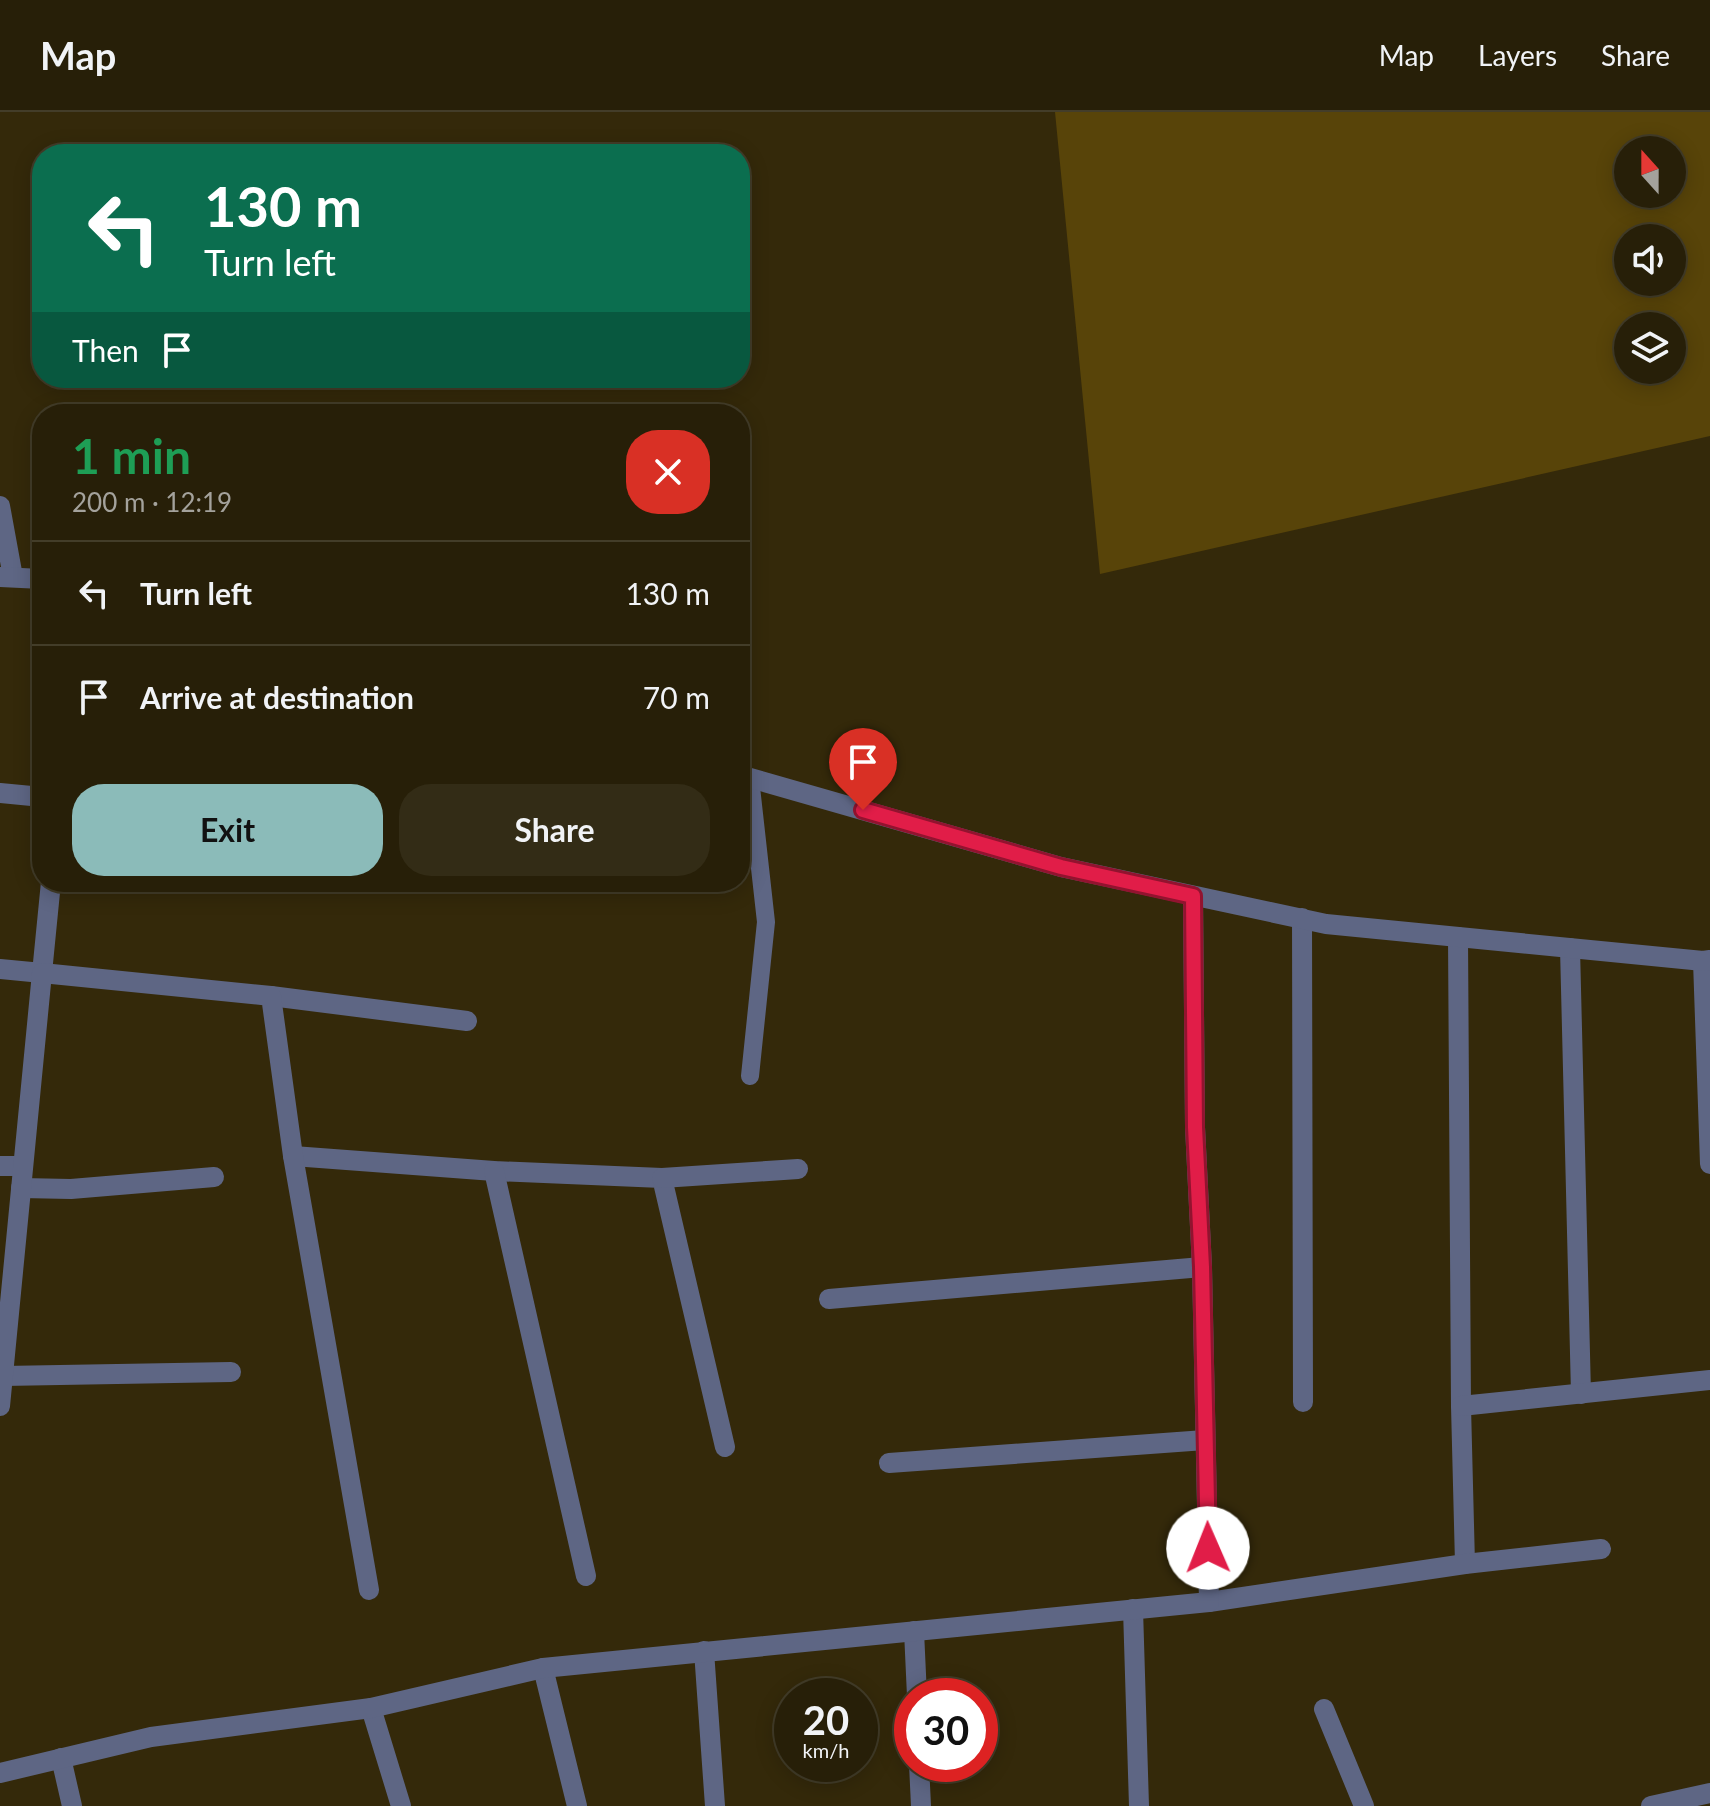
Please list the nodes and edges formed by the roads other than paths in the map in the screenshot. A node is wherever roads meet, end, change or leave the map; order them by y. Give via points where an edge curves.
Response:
1 (0, 506) edge
2 (7, 577) edge
3 (32, 578) edge
4 (750, 777) edge
5 (0, 793) edge
6 (32, 796) edge
7 (750, 811) edge
8 (50, 892) edge
9 (1193, 896) junction
10 (1302, 918) junction
11 (1458, 937) junction
12 (1570, 948) junction
13 (1706, 960) edge
14 (0, 969) edge
15 (42, 973) junction
16 (271, 996) junction
17 (467, 1021) dead end
18 (750, 1076) dead end
19 (293, 1156) junction
20 (1710, 1164) edge
21 (0, 1166) edge
22 (23, 1166) junction
23 (798, 1169) dead end
24 (494, 1171) junction
25 (214, 1177) dead end
26 (662, 1178) junction
27 (21, 1188) junction
28 (1202, 1267) junction
29 (829, 1299) dead end
30 (3, 1345) edge
31 (231, 1372) dead end
32 (3, 1376) junction
33 (1710, 1380) edge
34 (1581, 1394) junction
35 (1303, 1402) dead end
36 (0, 1406) edge
37 (1461, 1406) junction
38 (1205, 1440) junction
39 (725, 1447) dead end
40 (889, 1463) dead end
41 (1601, 1549) dead end
42 (1465, 1564) junction
43 (586, 1576) dead end
44 (369, 1590) dead end
45 (1209, 1602) junction
46 (1133, 1609) junction
47 (914, 1631) junction
48 (704, 1651) junction
49 (543, 1668) junction
50 (916, 1678) edge
51 (371, 1708) junction
52 (1324, 1709) dead end
53 (61, 1758) junction
54 (0, 1773) edge
55 (920, 1782) edge
56 (1710, 1793) edge
57 (72, 1806) edge
58 (401, 1806) edge
59 (577, 1806) edge
60 (715, 1806) edge
61 (921, 1806) edge
62 (1139, 1806) edge
63 (1364, 1806) edge
64 (1651, 1806) edge

1 - 2 street
2 - 3 street
4 - 9 street via 1061,867
5 - 6 street
7 - 18 lane via 766,922
8 - 15 street
9 - 10 street
9 - 28 street
10 - 11 street
10 - 35 street
11 - 12 street
11 - 37 street
12 - 13 street
12 - 34 street
13 - 20 street
14 - 15 street
15 - 16 street
15 - 22 street
16 - 17 street
16 - 19 street
19 - 24 street
19 - 44 street
21 - 22 street
22 - 27 street
23 - 26 street
24 - 26 street
24 - 43 street
25 - 27 street
26 - 39 street
27 - 30 street
28 - 29 street
28 - 38 street
30 - 32 street
31 - 32 street
32 - 36 street
33 - 34 street
34 - 37 street
37 - 42 street
38 - 40 street
38 - 45 street
41 - 42 street
42 - 45 street
45 - 46 street
46 - 47 street
46 - 62 street
47 - 48 street
47 - 50 street
48 - 49 street
48 - 60 street
49 - 51 street
49 - 59 street
51 - 53 street via 151,1737
51 - 58 street
52 - 63 street
53 - 54 street
53 - 57 street
55 - 61 street
56 - 64 street

